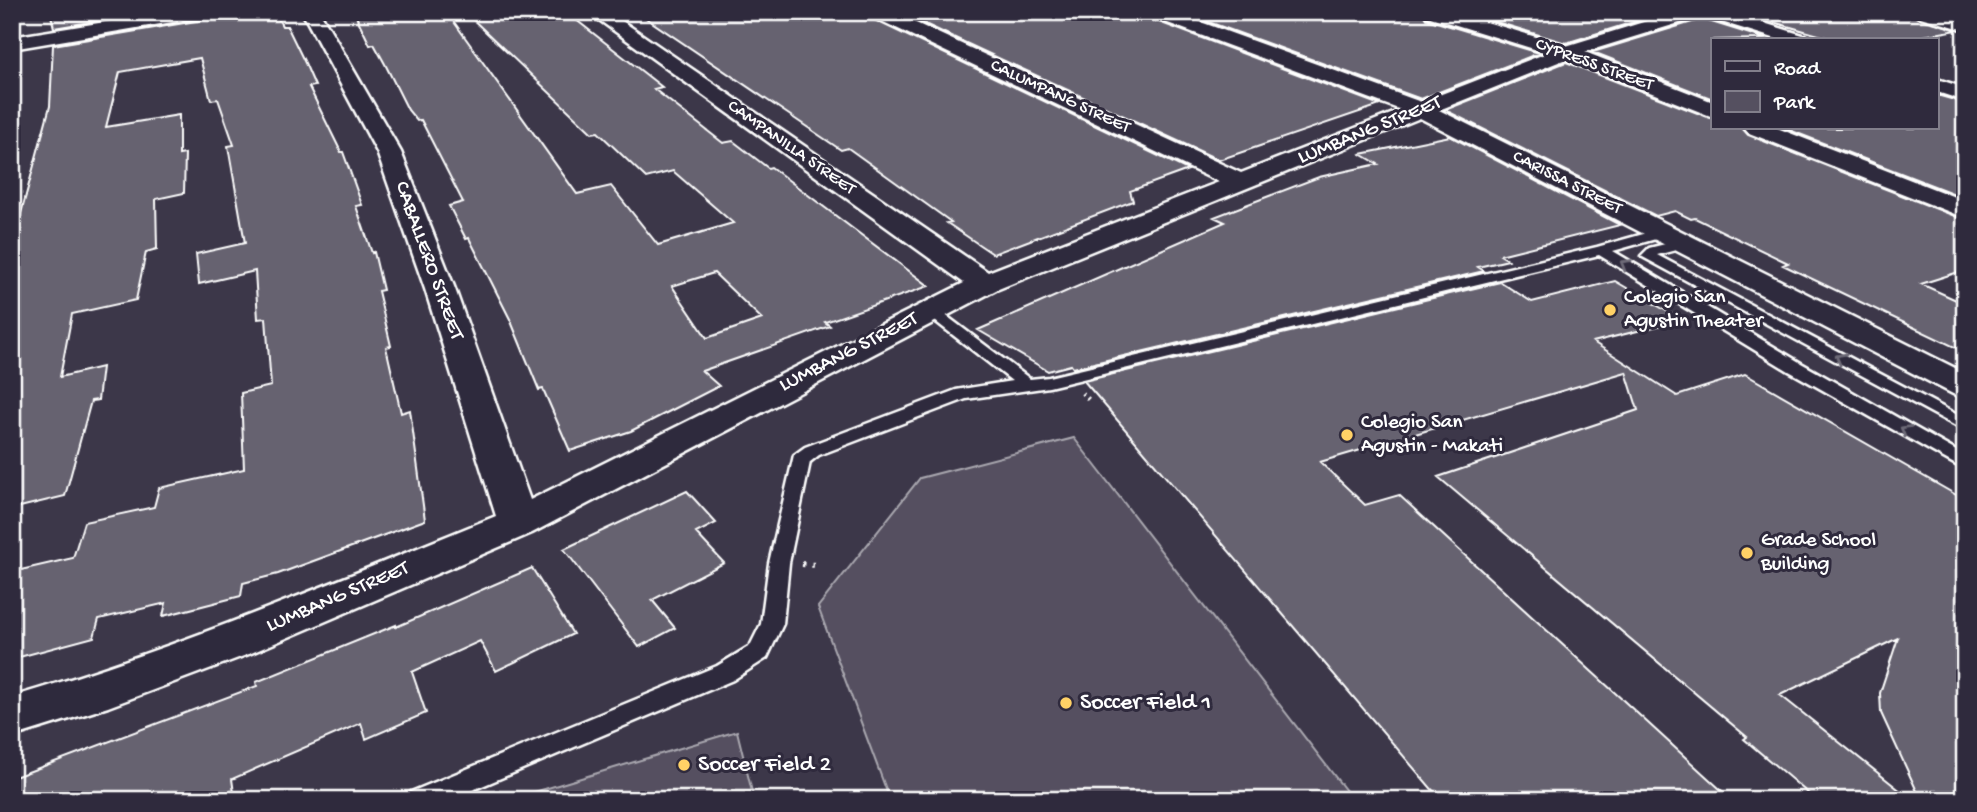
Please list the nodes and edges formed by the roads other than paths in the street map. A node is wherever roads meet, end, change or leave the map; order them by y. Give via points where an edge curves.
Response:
1 (202, 12) edge
2 (311, 12) edge
3 (597, 12) edge
4 (877, 12) edge
5 (1155, 12) edge
6 (1433, 12) edge
7 (1696, 12) edge
8 (1708, 12) edge
9 (1923, 12) edge
10 (1965, 24) edge
11 (1792, 38) edge
12 (12, 43) edge
13 (1566, 52) junction
14 (1938, 85) edge
15 (1965, 94) edge
16 (1711, 109) edge
17 (1421, 110) junction
18 (1762, 130) edge
19 (1242, 183) junction
20 (1965, 210) edge
21 (1676, 237) junction
22 (1601, 250) junction
23 (985, 284) junction
24 (931, 312) junction
25 (1027, 384) junction
26 (1965, 387) edge
27 (1965, 426) edge
28 (1965, 464) edge
29 (517, 523) junction
30 (12, 717) edge
31 (420, 800) edge

1 - 12 street
2 - 29 street, CABALLERO STREET via 389,152 440,289
3 - 23 street, CAMPANILLA STREET
4 - 19 street, CALUMPANG STREET
5 - 17 street, CARISSA STREET
6 - 13 street, CYPRESS STREET
7 - 13 street, LUMBANG STREET
8 - 11 street
9 - 10 street
13 - 16 street, CYPRESS STREET
13 - 17 street, LUMBANG STREET
14 - 15 street
17 - 19 street, LUMBANG STREET
17 - 21 street, CARISSA STREET
18 - 20 street
19 - 23 street, LUMBANG STREET
21 - 22 lane
21 - 26 street, CARISSA STREET
27 -> 21 lane via 1648,256
22 - 25 lane via 1070,379
28 -> 22 lane
23 - 24 street, LUMBANG STREET
24 - 25 lane
24 - 29 street, LUMBANG STREET
25 - 31 lane via 962,394 801,459 779,563 772,624 759,652 725,673
29 - 30 street, LUMBANG STREET via 233,642

